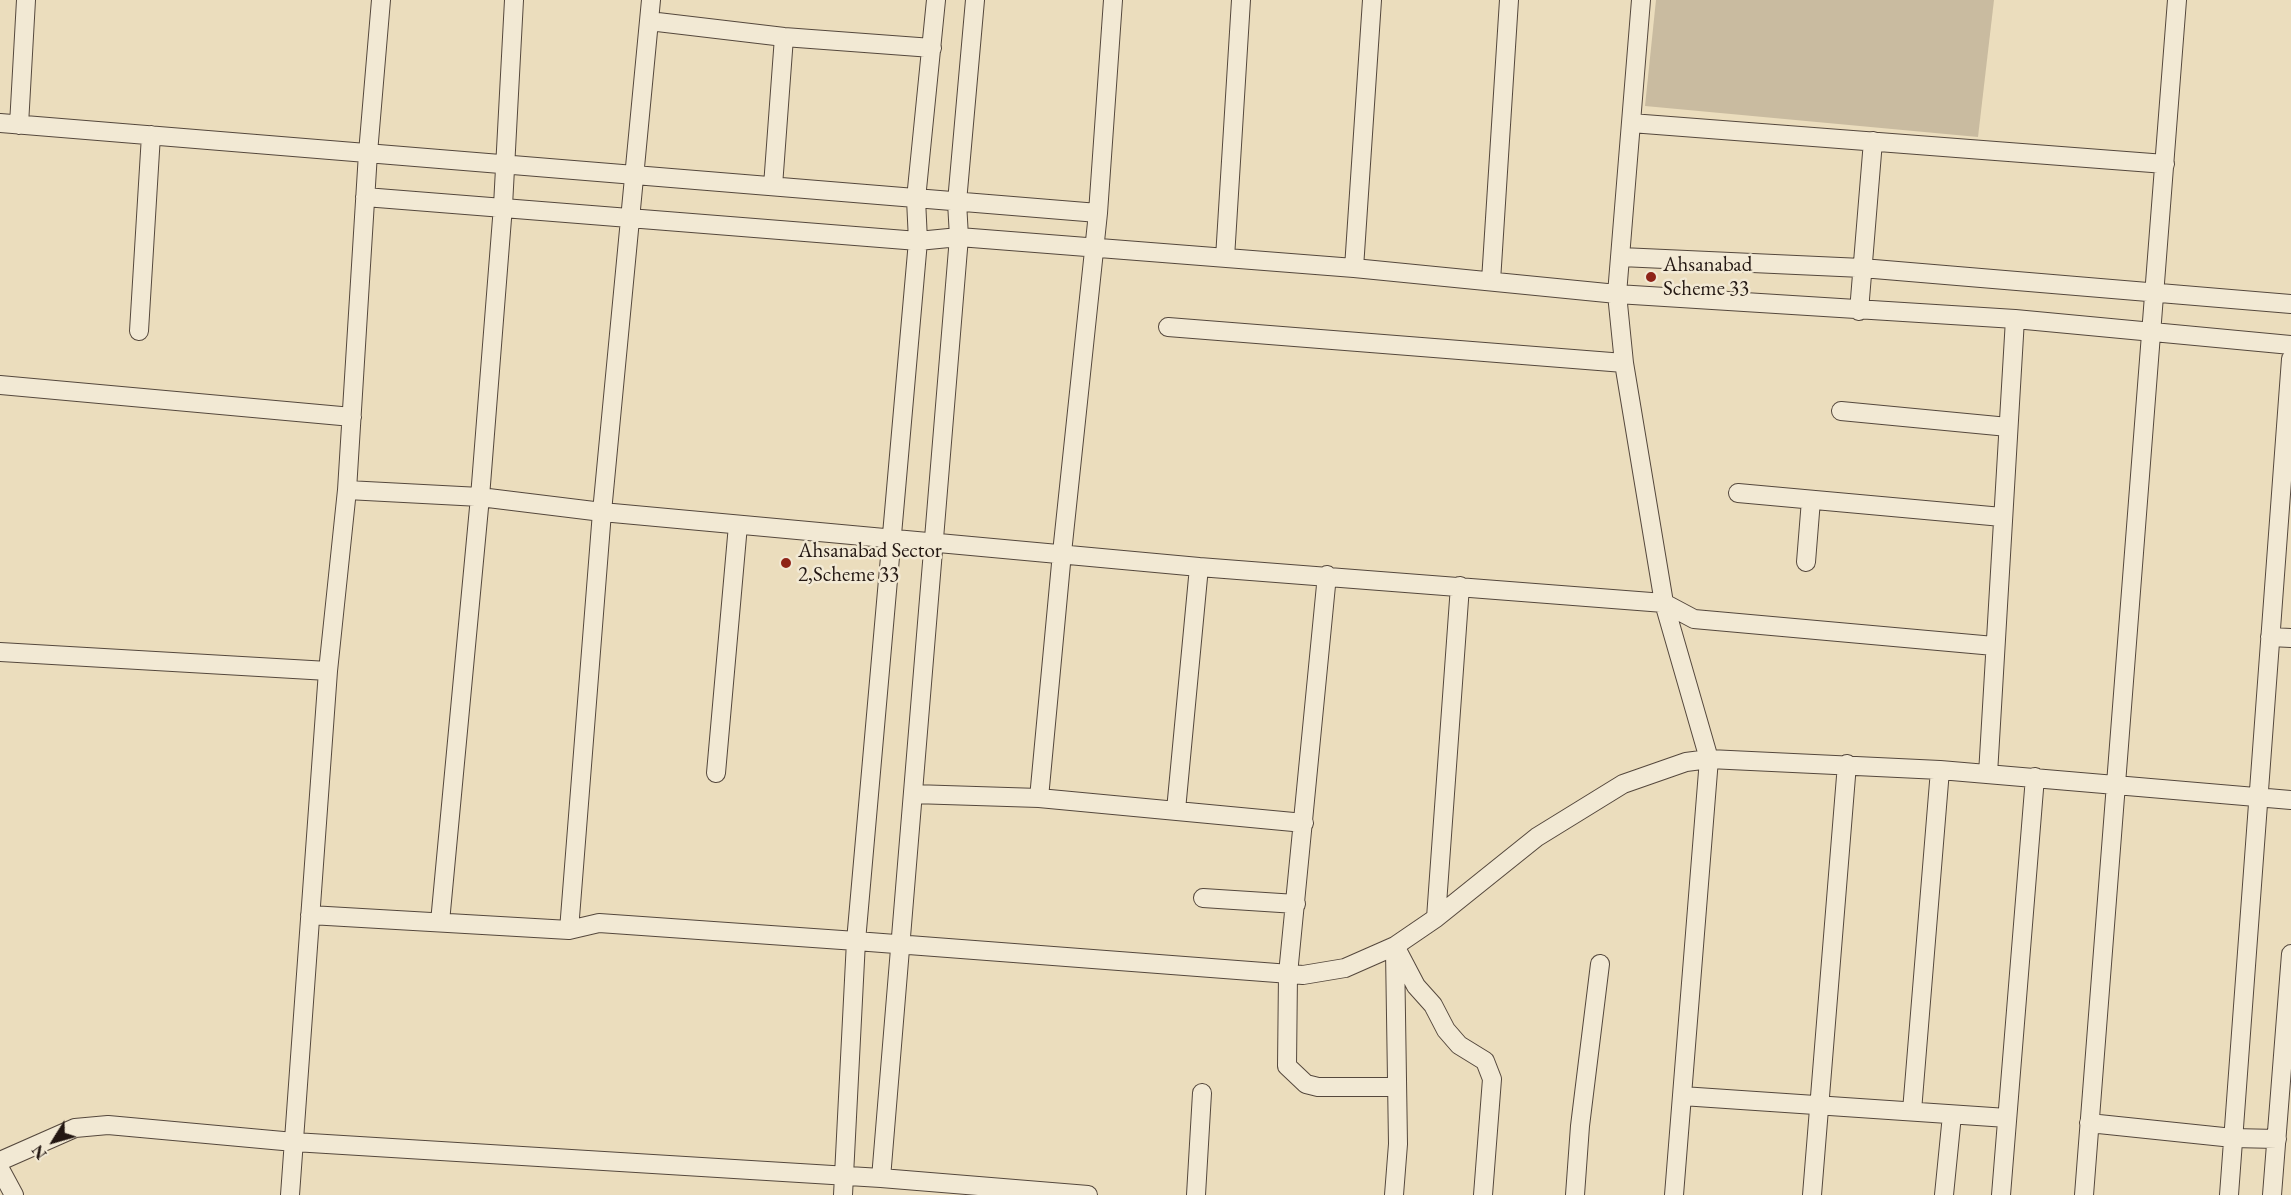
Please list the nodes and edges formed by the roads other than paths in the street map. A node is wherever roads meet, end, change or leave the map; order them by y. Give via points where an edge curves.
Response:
1 (26, 0) edge
2 (381, 0) edge
3 (514, 0) edge
4 (651, 0) edge
5 (936, 0) edge
6 (975, 0) edge
7 (1113, 0) edge
8 (1241, 0) edge
9 (1372, 0) edge
10 (1509, 0) edge
11 (1641, 0) edge
12 (2177, 0) edge
13 (649, 21) junction
14 (784, 37) junction
15 (932, 48) junction
16 (0, 123) edge
17 (1630, 123) junction
18 (19, 125) junction
19 (152, 135) junction
20 (1873, 141) junction
21 (368, 153) junction
22 (2165, 164) junction
23 (504, 166) junction
24 (636, 175) junction
25 (772, 186) junction
26 (365, 197) junction
27 (916, 199) junction
28 (957, 202) junction
29 (503, 206) junction
30 (1098, 213) junction
31 (628, 219) junction
32 (959, 237) junction
33 (918, 241) junction
34 (1093, 249) junction
35 (1622, 257) junction
36 (1225, 258) junction
37 (1353, 268) junction
38 (1862, 268) junction
39 (1491, 281) junction
40 (2155, 293) junction
41 (1617, 294) junction
42 (2291, 303) edge
43 (1859, 311) junction
44 (2015, 319) junction
45 (1168, 327) dead end
46 (140, 331) dead end
47 (2153, 331) junction
48 (2291, 345) edge
49 (2291, 359) edge
50 (1623, 363) junction
51 (0, 385) edge
52 (1840, 411) dead end
53 (352, 417) junction
54 (2008, 427) junction
55 (347, 490) junction
56 (1738, 493) dead end
57 (480, 497) junction
58 (1811, 500) junction
59 (602, 512) junction
60 (2002, 517) junction
61 (738, 525) junction
62 (892, 540) junction
63 (934, 543) junction
64 (1062, 553) junction
65 (1806, 562) dead end
66 (1199, 567) junction
67 (1328, 575) junction
68 (1460, 586) junction
69 (1664, 603) junction
70 (2270, 637) junction
71 (2291, 638) edge
72 (1994, 646) junction
73 (0, 652) edge
74 (328, 671) junction
75 (1709, 759) junction
76 (1847, 764) junction
77 (1940, 770) junction
78 (716, 773) dead end
79 (1988, 774) junction
80 (2035, 777) junction
81 (2114, 783) junction
82 (913, 794) junction
83 (2258, 797) junction
84 (1039, 798) junction
85 (2291, 800) edge
86 (1176, 810) junction
87 (1304, 823) junction
88 (1203, 898) dead end
89 (1296, 904) junction
90 (310, 915) junction
91 (1436, 918) junction
92 (440, 922) junction
93 (569, 930) junction
94 (856, 941) junction
95 (900, 945) junction
96 (1395, 946) junction
97 (2291, 954) edge
98 (1600, 964) dead end
99 (1288, 974) junction
100 (1396, 1087) junction
101 (1202, 1093) dead end
102 (1682, 1096) junction
103 (1818, 1104) junction
104 (1912, 1111) junction
105 (1952, 1115) junction
106 (2007, 1119) junction
107 (2089, 1124) junction
108 (2233, 1138) junction
109 (2277, 1139) junction
110 (294, 1142) junction
111 (0, 1161) edge
112 (0, 1169) edge
113 (845, 1176) junction
114 (881, 1178) junction
115 (14, 1195) edge
116 (290, 1195) edge
117 (843, 1195) edge
118 (1089, 1195) edge
119 (1196, 1195) edge
120 (1394, 1195) edge
121 (1483, 1195) edge
122 (1575, 1195) edge
123 (1674, 1195) edge
124 (1812, 1195) edge
125 (1944, 1195) edge
126 (2001, 1195) edge
127 (2084, 1195) edge
128 (2229, 1195) edge
129 (2272, 1195) edge

1 - 18 street
2 - 21 street
3 - 23 street
4 - 13 street
5 - 15 street
6 - 28 street
7 - 30 street
8 - 36 street
9 - 37 street
10 - 39 street
11 - 17 street
12 - 22 street
13 - 14 street
13 - 24 street
14 - 15 street
14 - 25 street
15 - 27 street
16 - 18 street
17 - 20 street
17 - 35 street
18 - 19 street
19 - 21 street
19 - 46 street
20 - 22 street
20 - 38 street
21 - 23 street
21 - 26 street
22 - 40 street
23 - 24 street
23 - 29 street
24 - 25 street
24 - 31 street
25 - 27 street
26 - 29 street
26 - 53 street
27 - 28 street
27 - 33 street
28 - 30 street
28 - 32 street
29 - 31 street
29 - 57 street
30 - 34 street
31 - 33 street
31 - 59 street
32 - 33 street
32 - 34 street
32 - 63 street
33 - 62 street
34 - 36 street
34 - 64 street
35 - 38 street
35 - 41 street
36 - 37 street
37 - 39 street
38 - 40 street
38 - 43 street
39 - 41 street
40 - 42 street
40 - 47 street
41 - 43 street
41 - 50 street
43 - 44 street
44 - 47 street
44 - 54 street
45 - 50 street
47 - 48 street
47 - 81 street
49 - 70 street
50 - 69 street
51 - 53 street
52 - 54 street
53 - 55 street
54 - 60 street
55 - 57 street
55 - 74 street
56 - 58 street
57 - 59 street
57 - 92 street
58 - 60 street
58 - 65 street
59 - 61 street
59 - 93 street
60 - 72 street
61 - 62 street
61 - 78 street
62 - 63 street
62 - 94 street
63 - 64 street
63 - 82 street
64 - 66 street
64 - 84 street
66 - 67 street
66 - 86 street
67 - 68 street
67 - 87 street
68 - 69 street
68 - 91 street
69 - 72 street via 1694,619
69 - 75 street
70 - 71 street
70 - 83 street
72 - 79 street
73 - 74 street
74 - 90 street
75 - 76 street
75 - 91 street via 1686,762 1623,784 1537,837
75 - 102 street
76 - 77 street
76 - 103 street
77 - 79 street
77 - 104 street
79 - 80 street
80 - 81 street
80 - 106 street
81 - 83 street
81 - 107 street
82 - 84 street
82 - 95 street
83 - 85 street
83 - 108 street
84 - 86 street
86 - 87 street
87 - 89 street
88 - 89 street
89 - 99 street
90 - 92 street
90 - 110 street
91 - 96 street
92 - 93 street
93 - 94 street via 598,923
94 - 95 street
94 - 113 street
95 - 99 street
95 - 114 street
96 - 99 street via 1345,968
96 - 100 street
96 - 121 street via 1446,1030 1459,1045 1485,1061 1492,1079
97 - 109 street
98 - 122 street
99 - 100 street via 1287,1066 1306,1083 1318,1087
100 - 120 street via 1398,1144
101 - 119 street
102 - 103 street
102 - 123 street
103 - 104 street
103 - 124 street
104 - 105 street
105 - 106 street
105 - 125 street
106 - 126 street
107 - 108 street
107 - 127 street
108 - 109 street
108 - 128 street
109 - 129 street
110 - 111 street via 108,1125 75,1128
110 - 113 street
110 - 116 street
112 - 115 street
113 - 114 street
113 - 117 street
114 - 118 street

